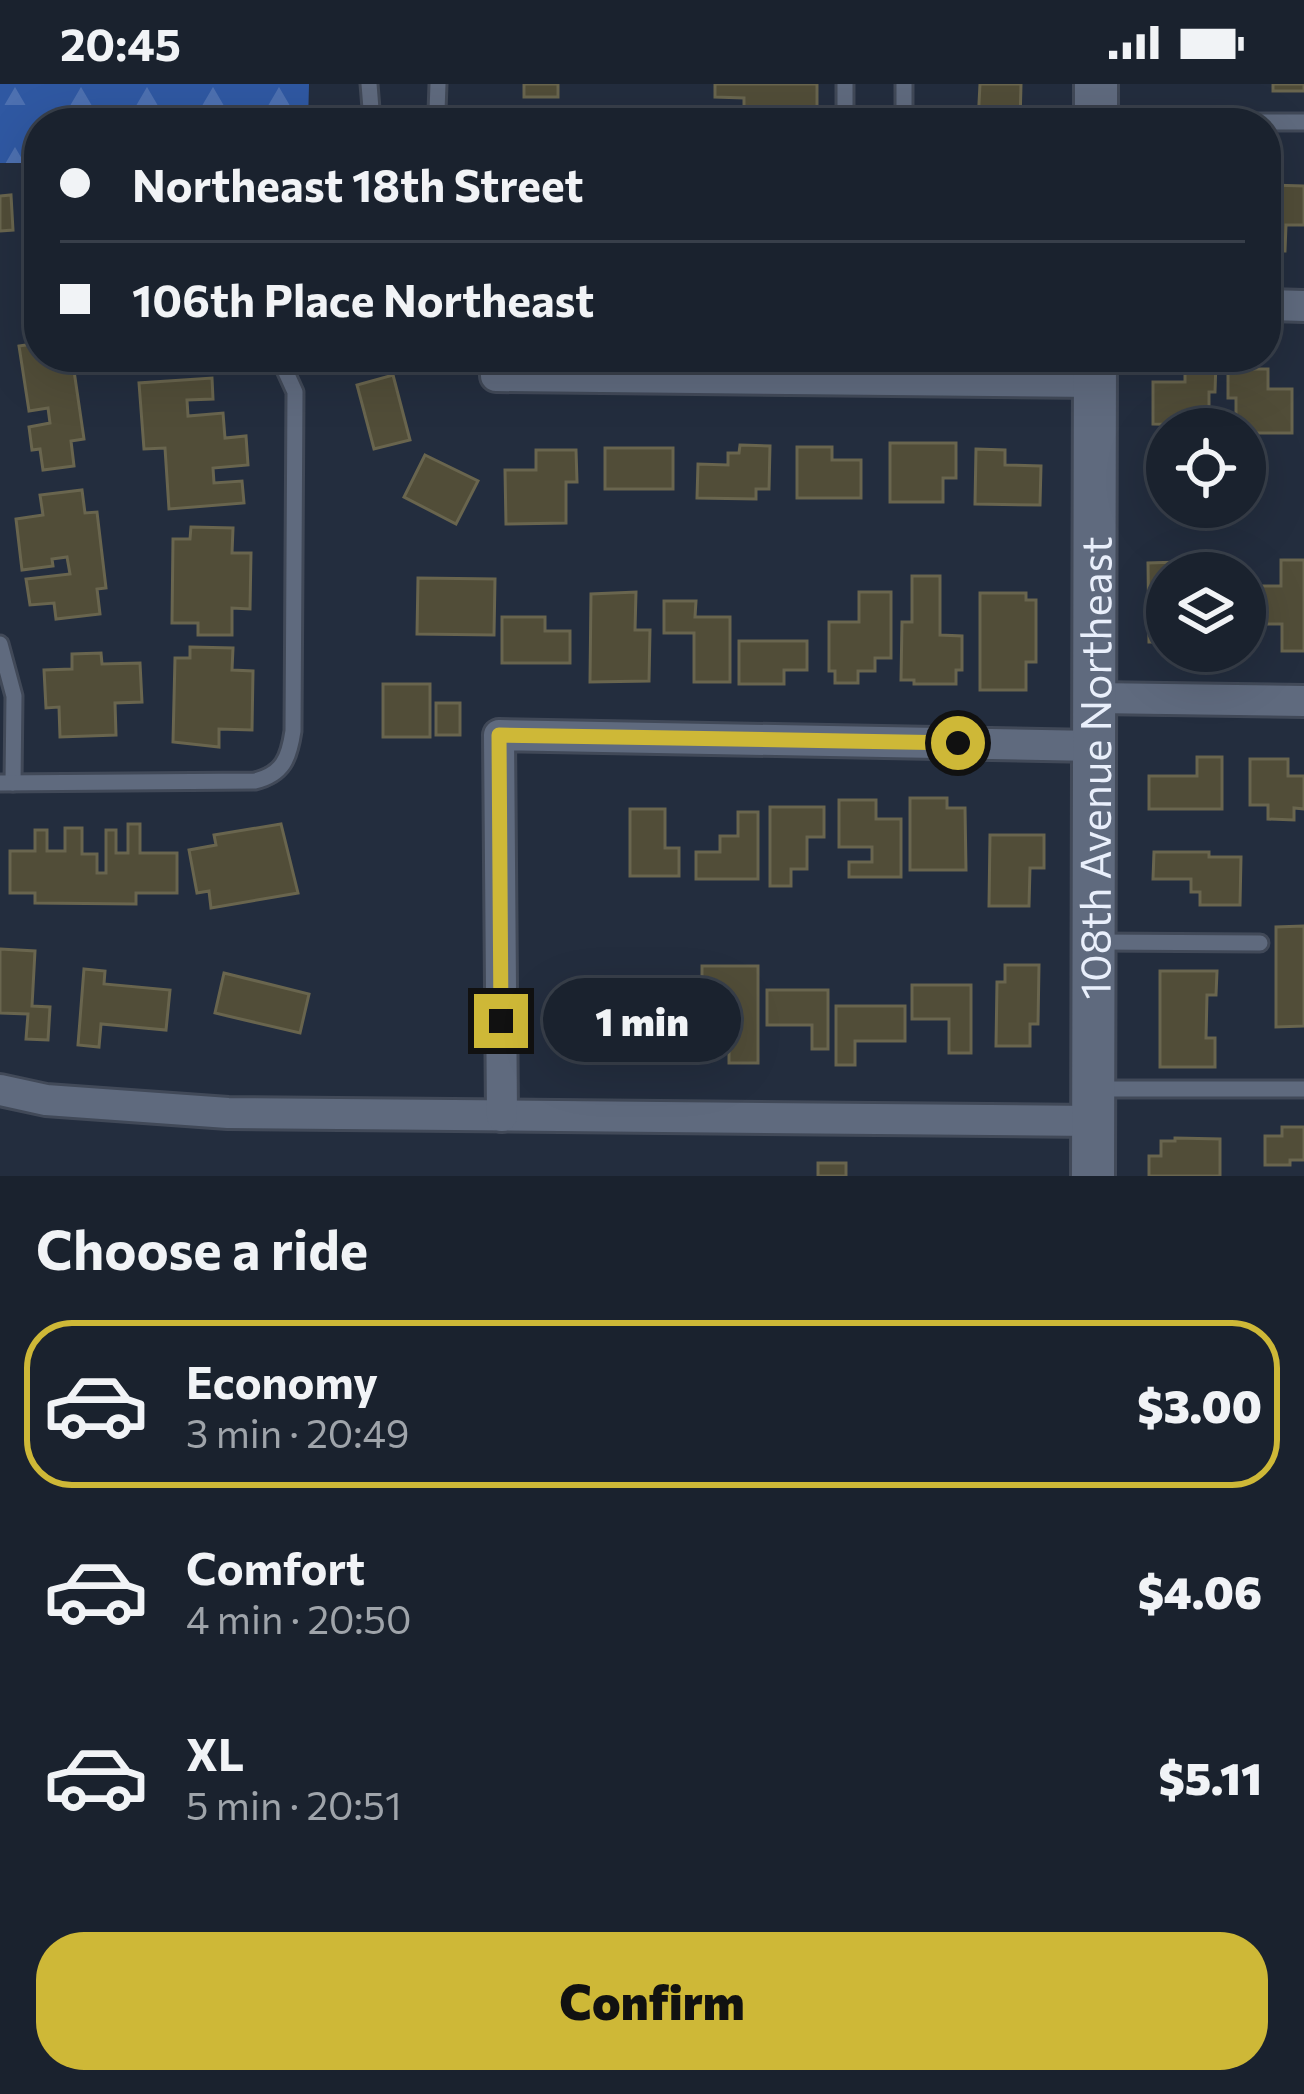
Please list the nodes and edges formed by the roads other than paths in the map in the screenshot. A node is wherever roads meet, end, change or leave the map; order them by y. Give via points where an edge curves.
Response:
1 (286, 372) edge
2 (895, 372) edge
3 (1095, 372) edge
4 (496, 376) dead end
5 (0, 644) edge
6 (1095, 698) junction
7 (1304, 701) edge
8 (1095, 746) junction
9 (7, 783) edge
10 (1094, 942) junction
11 (1260, 943) dead end
12 (1304, 1089) edge
13 (0, 1090) edge
14 (1094, 1105) junction
15 (502, 1116) junction
16 (1093, 1176) edge

1 - 9 lane via 295,392 290,756 255,781
2 - 4 street
3 - 6 main road, 108th Avenue Northeast
5 - 9 lane via 14,696
6 - 7 street
6 - 8 main road, 108th Avenue Northeast
8 - 10 main road, 108th Avenue Northeast
8 - 15 street via 499,735
10 - 11 lane
10 - 14 main road, 108th Avenue Northeast
12 - 14 lane
13 - 15 street via 159,1109
14 - 15 street
14 - 16 main road, 108th Avenue Northeast

